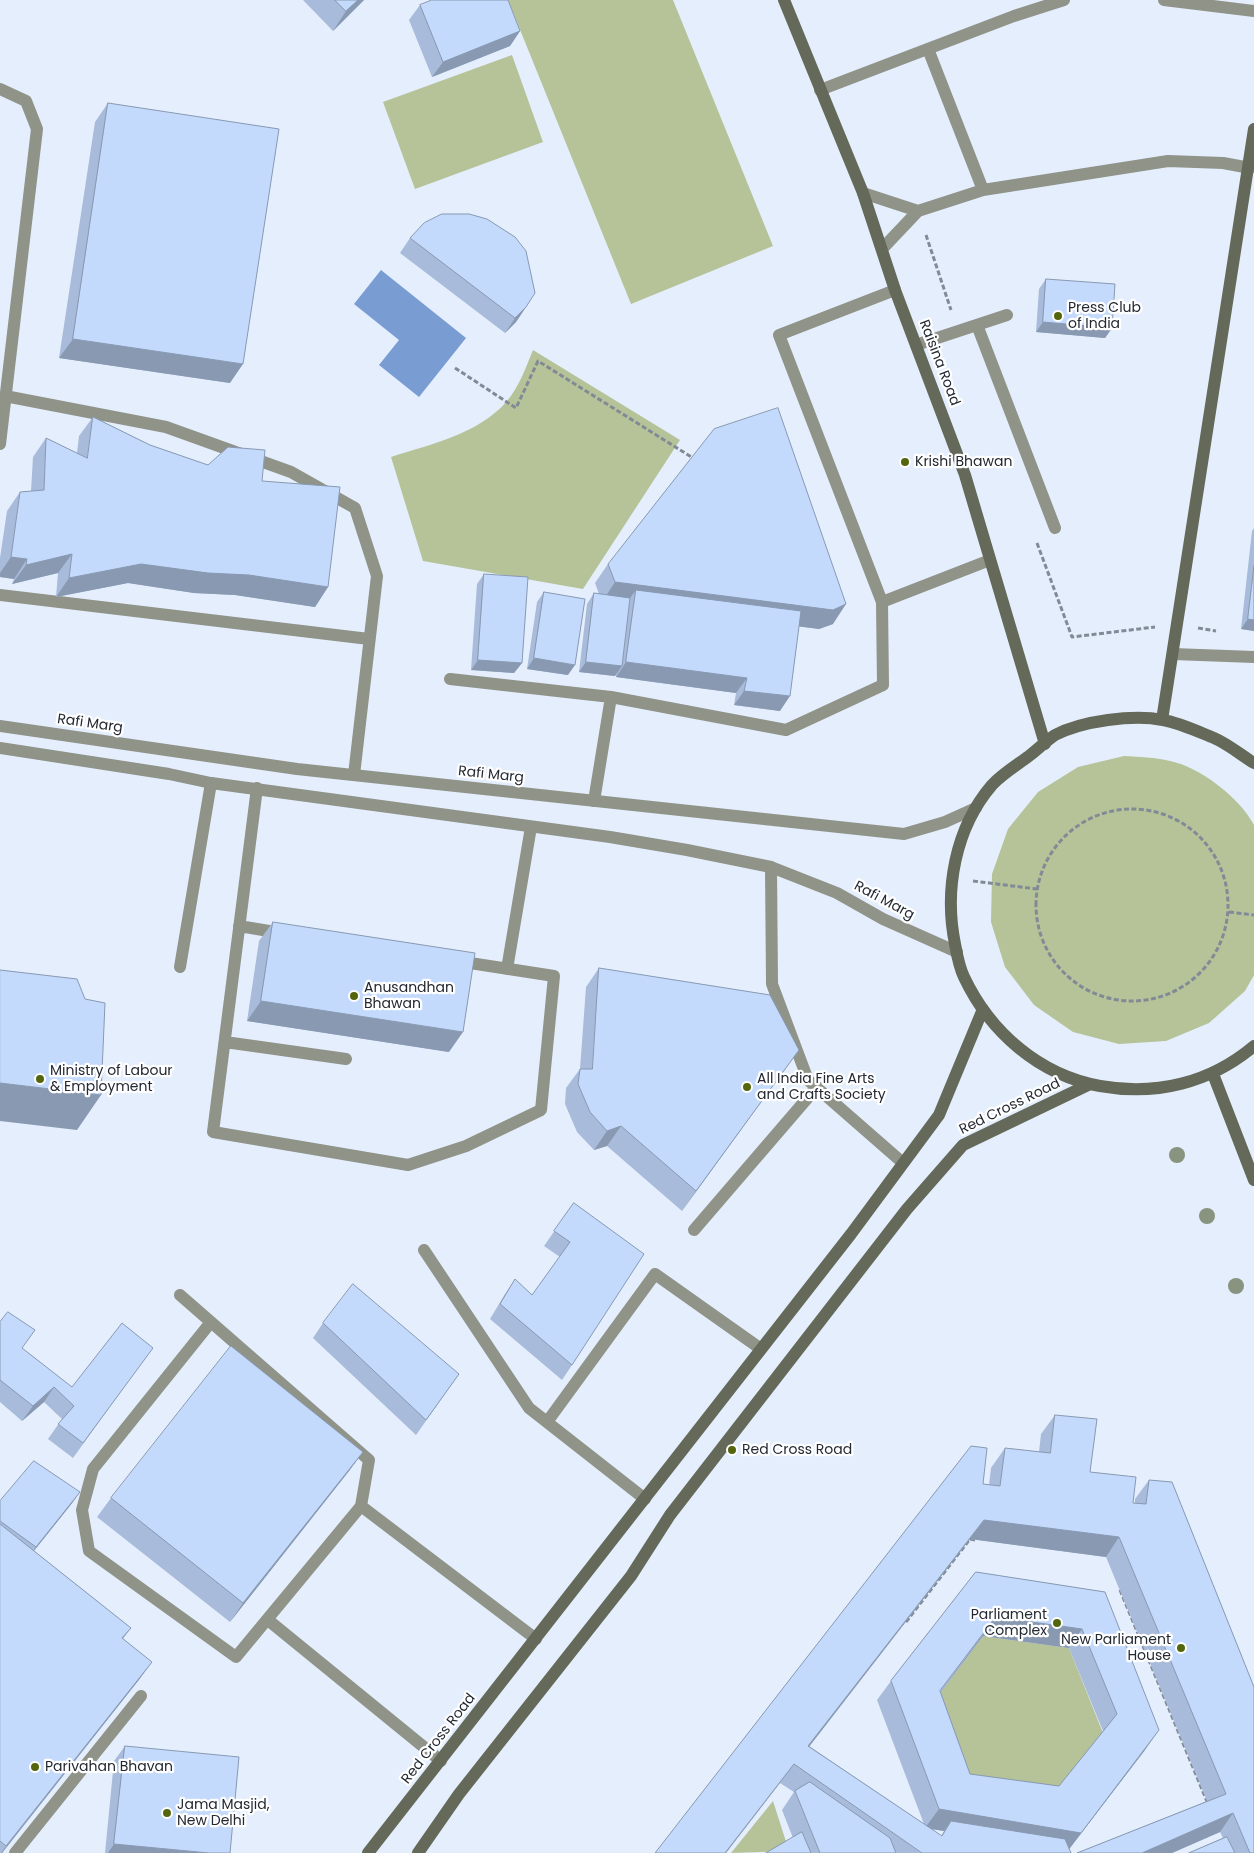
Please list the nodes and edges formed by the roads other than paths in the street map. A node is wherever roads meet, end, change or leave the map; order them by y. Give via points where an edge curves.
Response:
1 (784, 0) edge
2 (1064, 0) edge
3 (1164, 0) edge
4 (1254, 11) edge
5 (928, 49) junction
6 (0, 89) edge
7 (820, 90) junction
8 (1254, 129) edge
9 (1250, 168) junction
10 (983, 190) junction
11 (863, 193) junction
12 (918, 211) junction
13 (882, 249) junction
14 (895, 290) junction
15 (1007, 314) dead end
16 (977, 325) junction
17 (916, 345) junction
18 (6, 396) junction
19 (0, 444) edge
20 (1055, 528) dead end
21 (990, 560) junction
22 (0, 595) edge
23 (882, 602) junction
24 (369, 639) junction
25 (1173, 654) junction
26 (1254, 657) edge
27 (450, 679) dead end
28 (611, 696) junction
29 (1162, 720) junction
30 (0, 726) edge
31 (1045, 744) junction
32 (0, 748) edge
33 (1254, 763) edge
34 (354, 775) junction
35 (210, 783) junction
36 (257, 788) junction
37 (594, 801) junction
38 (976, 808) junction
39 (532, 827) junction
40 (770, 868) junction
41 (239, 926) junction
42 (296, 936) edge
43 (957, 952) junction
44 (440, 958) edge
45 (180, 967) dead end
46 (507, 969) junction
47 (983, 1009) junction
48 (225, 1042) junction
49 (1254, 1046) edge
50 (346, 1060) dead end
51 (1213, 1074) junction
52 (1090, 1084) junction
53 (817, 1087) junction
54 (1250, 1161) edge
55 (904, 1162) junction
56 (1254, 1180) edge
57 (694, 1230) dead end
58 (424, 1250) dead end
59 (180, 1294) dead end
60 (211, 1322) junction
61 (762, 1349) junction
62 (547, 1422) junction
63 (645, 1499) junction
64 (361, 1506) junction
65 (268, 1620) junction
66 (536, 1639) junction
67 (141, 1696) edge
68 (441, 1760) junction
69 (15, 1853) edge
70 (368, 1853) edge
71 (418, 1853) edge

1 - 7 main road, Raisina Road
2 - 5 street
3 - 4 street
5 - 7 street
5 - 10 street
6 - 18 street via 26,101 37,129
7 - 11 main road, Raisina Road
8 - 9 main road
9 - 10 street via 1223,163 1168,161
9 - 25 main road
10 - 12 street
11 - 12 street
11 - 13 main road, Raisina Road
12 - 13 street
13 - 14 main road, Raisina Road
14 - 17 main road, Raisina Road
14 - 23 street via 779,335
15 - 16 street
16 - 17 street
16 - 20 street
17 - 21 main road, Raisina Road via 965,475
18 - 19 street
18 - 24 street via 166,427 291,472 355,508 376,576
21 - 23 street
21 - 31 main road, Raisina Road
22 - 24 street
23 - 28 street via 883,685 786,730
24 - 34 street
25 - 26 street
25 - 29 main road
27 - 28 street
28 - 37 street
29 - 31 main road via 1111,719 1082,725 1055,736
29 - 33 main road via 1216,739
30 - 34 street, Rafi Marg
31 - 38 main road via 993,784
32 - 35 street, Rafi Marg
34 - 37 street, Rafi Marg
35 - 36 street, Rafi Marg
35 - 45 street
36 - 39 street, Rafi Marg
36 - 41 street
37 - 38 street, Rafi Marg via 904,834 945,822
38 - 43 main road via 963,835 950,893
39 - 40 street, Rafi Marg via 687,850
39 - 46 street
40 - 43 street, Rafi Marg via 837,893 883,919
40 - 53 street via 772,984 808,1080
41 - 42 street
41 - 48 street
43 - 47 main road via 963,975
44 - 46 street
46 - 48 street via 554,976 541,1110 466,1146 408,1165 213,1132
47 - 52 main road via 1004,1035 1029,1057 1058,1073
47 - 55 main road, Red Cross Road via 939,1114
48 - 50 street
49 - 51 main road
51 - 52 main road via 1152,1090 1120,1090
51 - 54 main road
52 - 71 main road, Red Cross Road via 964,1145 907,1209 670,1514 631,1576 459,1794
53 - 55 street
53 - 57 street
54 - 56 main road
55 - 61 main road, Red Cross Road
58 - 62 street via 529,1408
59 - 60 street
60 - 64 street via 369,1460
60 - 65 street via 92,1470 82,1510 89,1551 236,1657
61 - 62 street via 655,1274
61 - 63 main road, Red Cross Road
62 - 63 street
63 - 66 main road, Red Cross Road
64 - 65 street
64 - 66 street
65 - 68 street
66 - 68 main road, Red Cross Road
67 - 69 street
68 - 70 main road, Red Cross Road

